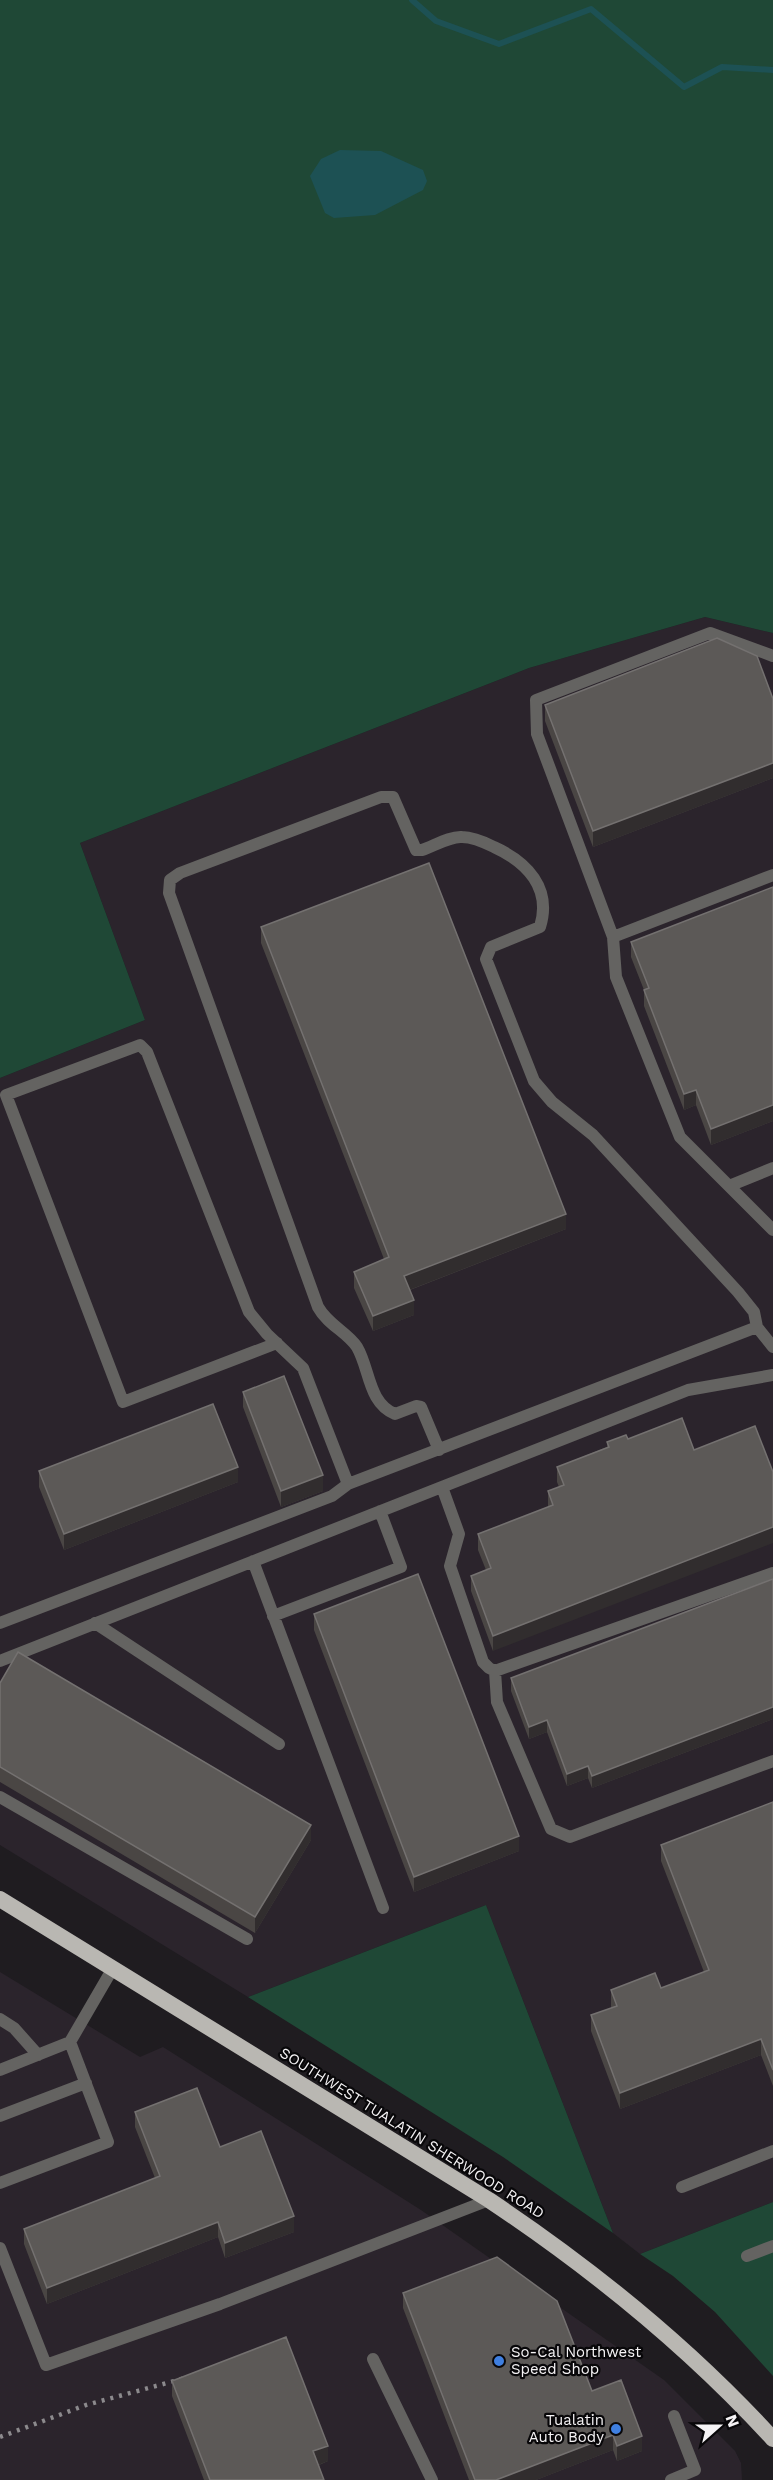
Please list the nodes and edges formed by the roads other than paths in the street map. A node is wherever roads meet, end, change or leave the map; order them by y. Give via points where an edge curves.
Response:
1 (773, 656) edge
2 (773, 875) edge
3 (613, 938) junction
4 (773, 1168) edge
5 (729, 1186) junction
6 (773, 1230) edge
7 (757, 1327) junction
8 (278, 1343) junction
9 (773, 1347) edge
10 (773, 1375) edge
11 (439, 1450) junction
12 (348, 1484) junction
13 (442, 1487) junction
14 (380, 1511) junction
15 (253, 1561) junction
16 (773, 1573) edge
17 (273, 1616) junction
18 (0, 1623) edge
19 (95, 1623) junction
20 (0, 1661) edge
21 (495, 1671) junction
22 (279, 1744) dead end
23 (773, 1761) edge
24 (0, 1797) edge
25 (0, 1899) edge
26 (383, 1908) dead end
27 (247, 1939) dead end
28 (113, 1968) junction
29 (0, 2019) edge
30 (70, 2043) junction
31 (38, 2055) junction
32 (0, 2070) edge
33 (86, 2083) junction
34 (0, 2116) edge
35 (773, 2151) edge
36 (0, 2182) edge
37 (682, 2187) dead end
38 (489, 2200) junction
39 (773, 2246) edge
40 (0, 2247) edge
41 (747, 2256) dead end
42 (374, 2359) dead end
43 (674, 2416) dead end
44 (773, 2439) edge
45 (432, 2480) edge
46 (671, 2480) edge

1 - 3 lane via 710,633 536,700 537,734
2 - 3 lane
3 - 5 lane via 616,977 680,1137
4 - 5 lane
5 - 6 lane
7 - 9 lane
7 - 11 lane
7 - 11 lane via 754,1312 738,1292 593,1135 552,1102 534,1081 486,958 491,947 540,927 545,906 533,877 519,860 478,840 460,836 416,850 393,797 381,797 180,873 170,880 168,893 318,1307 356,1346 379,1404 395,1414 421,1407
8 - 8 lane via 249,1312 147,1052 140,1045 6,1095 123,1402
8 - 12 lane via 303,1368
10 - 13 lane via 688,1390
11 - 12 lane
12 - 18 lane via 332,1496
13 - 14 lane
13 - 21 lane via 459,1534 450,1566 483,1662
14 - 15 lane
14 - 17 lane via 401,1567
15 - 17 lane
15 - 19 lane
16 - 21 lane
17 - 26 lane
19 - 20 lane
19 - 22 lane
21 - 23 lane via 497,1702 551,1829 570,1837
24 - 27 lane
25 - 28 highway, SOUTHWEST TUALATIN SHERWOOD ROAD
28 - 30 lane
28 - 38 highway, SOUTHWEST TUALATIN SHERWOOD ROAD
29 - 31 lane via 14,2028
30 - 31 lane
30 - 33 lane
31 - 32 lane
33 - 34 lane
33 - 36 lane via 108,2142
35 - 37 lane
38 - 40 lane via 220,2304 46,2364
38 - 44 highway, SOUTHWEST TUALATIN SHERWOOD ROAD via 616,2291 717,2381
39 - 41 lane
42 - 45 lane
43 - 46 lane via 695,2470

